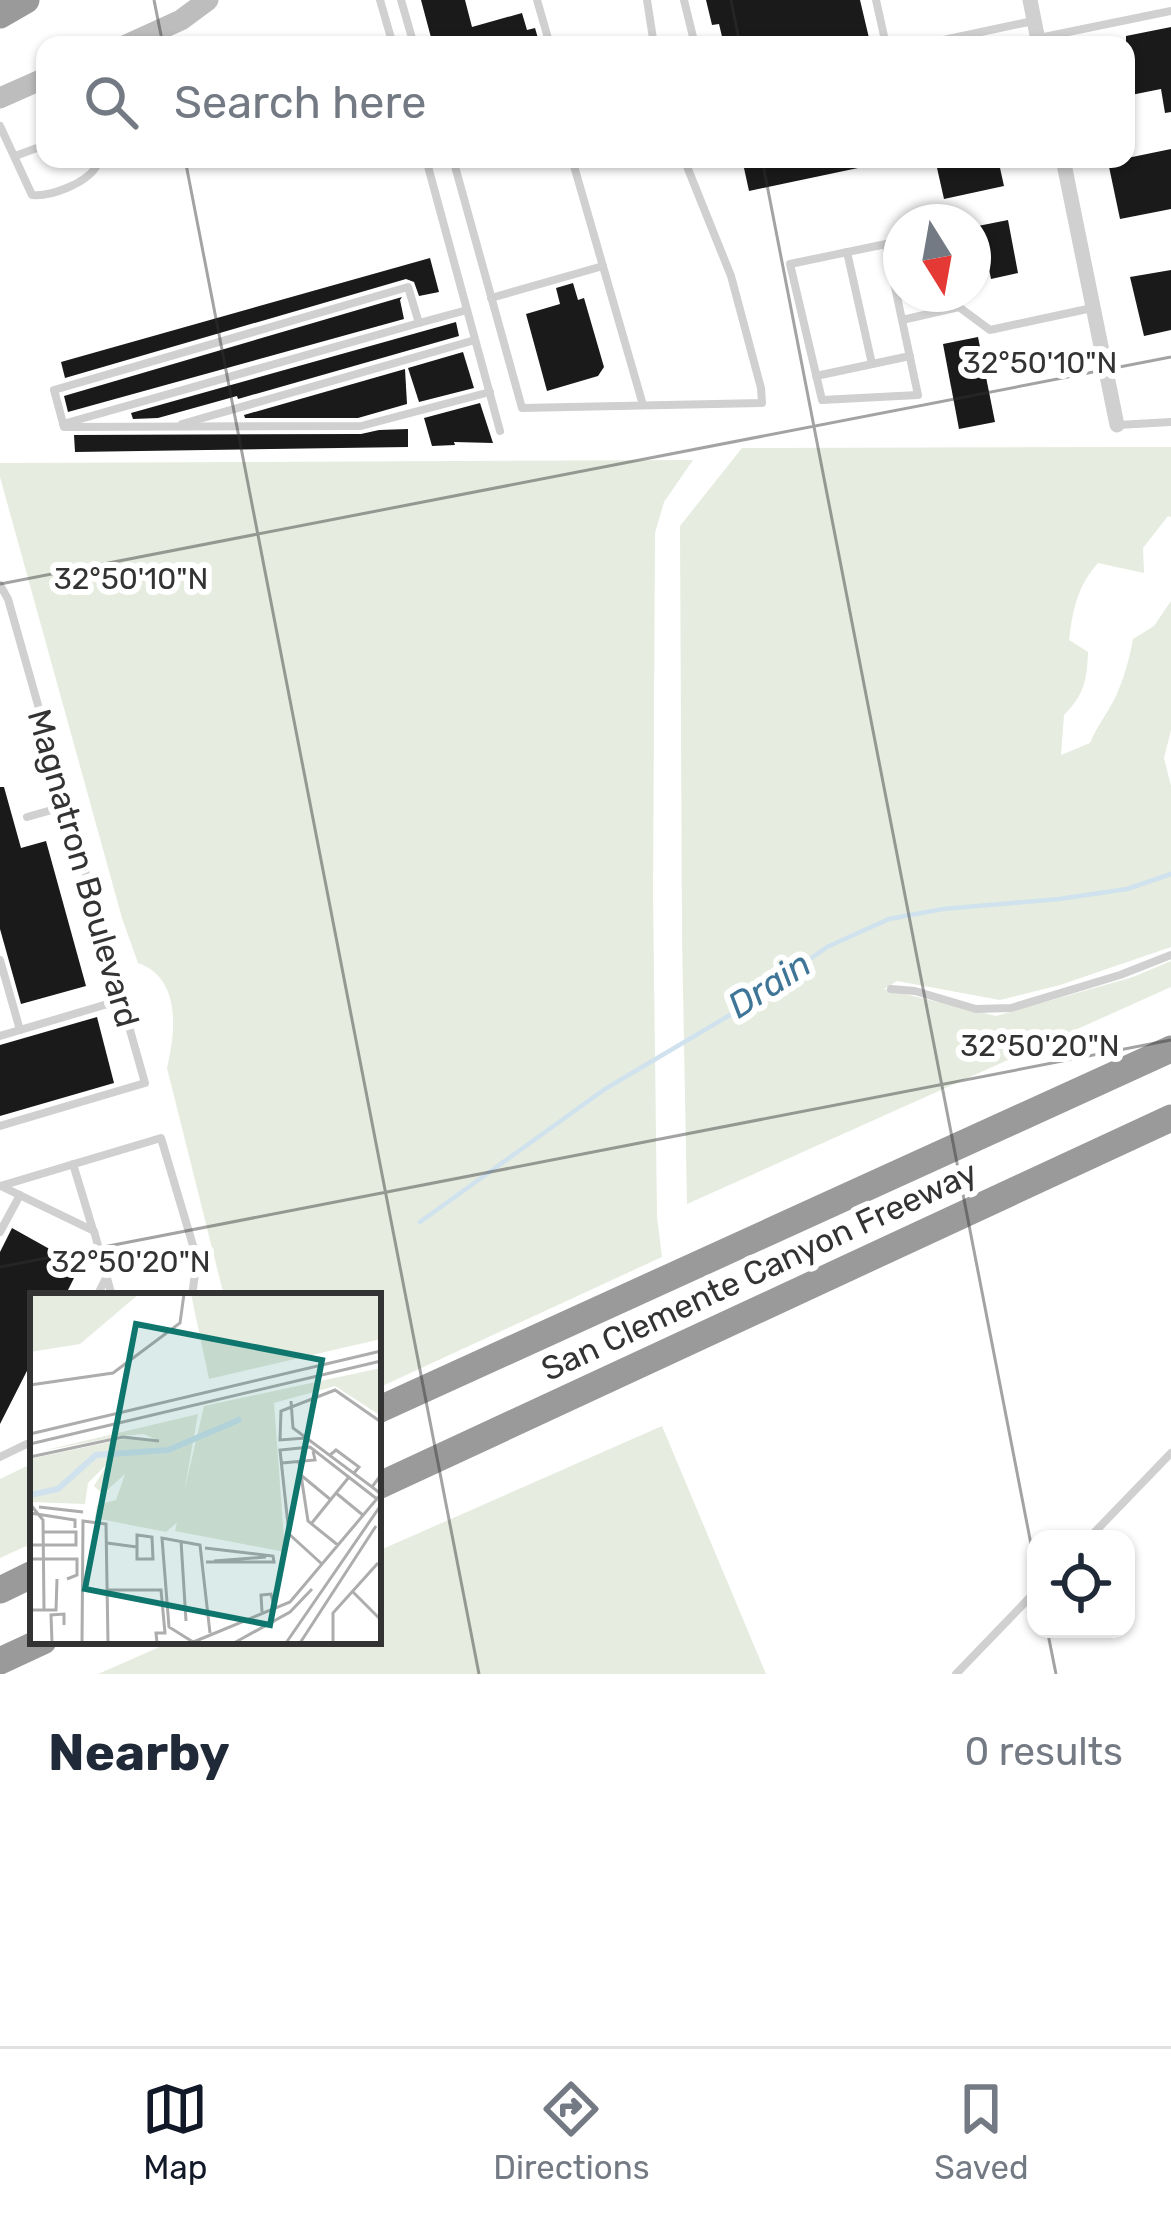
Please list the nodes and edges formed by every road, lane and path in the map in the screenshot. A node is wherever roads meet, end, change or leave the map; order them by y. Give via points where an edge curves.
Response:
1 (26, 0) edge
2 (208, 0) edge
3 (380, 0) edge
4 (401, 0) edge
5 (537, 0) edge
6 (646, 0) edge
7 (683, 0) edge
8 (876, 0) edge
9 (1030, 0) edge
10 (1171, 11) edge
11 (0, 14) edge
12 (1034, 21) junction
13 (146, 36) edge
14 (390, 36) edge
15 (411, 36) edge
16 (547, 36) edge
17 (652, 36) edge
18 (693, 36) edge
19 (884, 36) edge
20 (965, 36) edge
21 (1038, 36) edge
22 (1065, 36) edge
23 (36, 82) edge
24 (0, 98) edge
25 (0, 126) edge
26 (36, 148) edge
27 (15, 156) junction
28 (95, 168) edge
29 (428, 168) edge
30 (455, 168) edge
31 (575, 168) edge
32 (688, 168) edge
33 (1065, 168) edge
34 (848, 252) junction
35 (603, 266) junction
36 (491, 298) junction
37 (1093, 308) junction
38 (466, 310) junction
39 (902, 320) junction
40 (419, 323) junction
41 (475, 340) junction
42 (910, 356) junction
43 (872, 364) junction
44 (816, 376) junction
45 (490, 392) junction
46 (643, 405) junction
47 (1171, 422) edge
48 (63, 424) junction
49 (1117, 425) joint
50 (172, 427) junction
51 (500, 430) dead end
52 (1, 589) edge
53 (66, 806) junction
54 (28, 818) dead end
55 (1171, 955) edge
56 (0, 960) edge
57 (892, 988) dead end
58 (121, 1000) junction
59 (20, 1030) junction
60 (0, 1036) edge
61 (1171, 1049) edge
62 (1171, 1118) edge
63 (0, 1126) edge
64 (73, 1164) junction
65 (0, 1186) edge
66 (20, 1195) junction
67 (94, 1231) junction
68 (0, 1232) edge
69 (107, 1276) junction
70 (98, 1293) edge
71 (111, 1293) edge
72 (192, 1293) edge
73 (381, 1409) edge
74 (30, 1442) edge
75 (1171, 1453) edge
76 (0, 1456) edge
77 (381, 1485) edge
78 (1097, 1530) edge
79 (30, 1575) edge
80 (0, 1590) edge
81 (1027, 1600) edge
82 (37, 1644) edge
83 (0, 1660) edge
84 (956, 1674) edge

1 - 11 highway
2 - 13 street
3 - 14 lane
4 - 15 lane
5 - 16 lane
6 - 17 lane
7 - 18 lane
8 - 19 lane
9 - 12 street
10 - 22 lane
12 - 20 lane
12 - 21 street
23 - 24 street
25 - 27 lane
26 - 27 lane
27 - 28 lane via 38,197
29 - 38 lane
30 - 36 lane
31 - 35 lane
32 - 46 lane via 731,276 762,403
33 - 37 street
34 - 39 lane via 886,244
34 - 43 lane
34 - 44 lane via 790,264
35 - 36 lane
35 - 46 lane
36 - 46 lane via 522,408
37 - 39 lane via 989,330 959,308
37 - 49 street
38 - 40 lane
38 - 41 lane
39 - 42 lane
40 - 48 lane
40 - 48 lane via 408,287 54,390
41 - 45 lane
41 - 50 lane
42 - 43 lane
42 - 44 lane via 918,395 822,400
43 - 44 lane
45 - 50 lane via 362,426
45 - 51 lane
47 - 49 lane
48 - 50 lane
52 - 53 lane, Magnatron Boulevard
53 - 54 lane
53 - 58 lane, Magnatron Boulevard
55 - 57 lane via 1022,1006 976,1009
56 - 59 lane
58 - 59 lane
58 - 63 lane, Magnatron Boulevard via 145,1082
59 - 60 lane
61 - 73 highway, San Clemente Canyon Freeway
62 - 77 highway, San Clemente Canyon Freeway
64 - 65 lane
64 - 67 lane
64 - 72 lane via 161,1138 197,1259
65 - 66 lane
66 - 67 lane
66 - 68 lane
67 - 69 lane
69 - 70 lane
69 - 71 lane
74 - 76 lane
75 - 78 lane
79 - 80 highway
81 - 84 lane
82 - 83 highway

